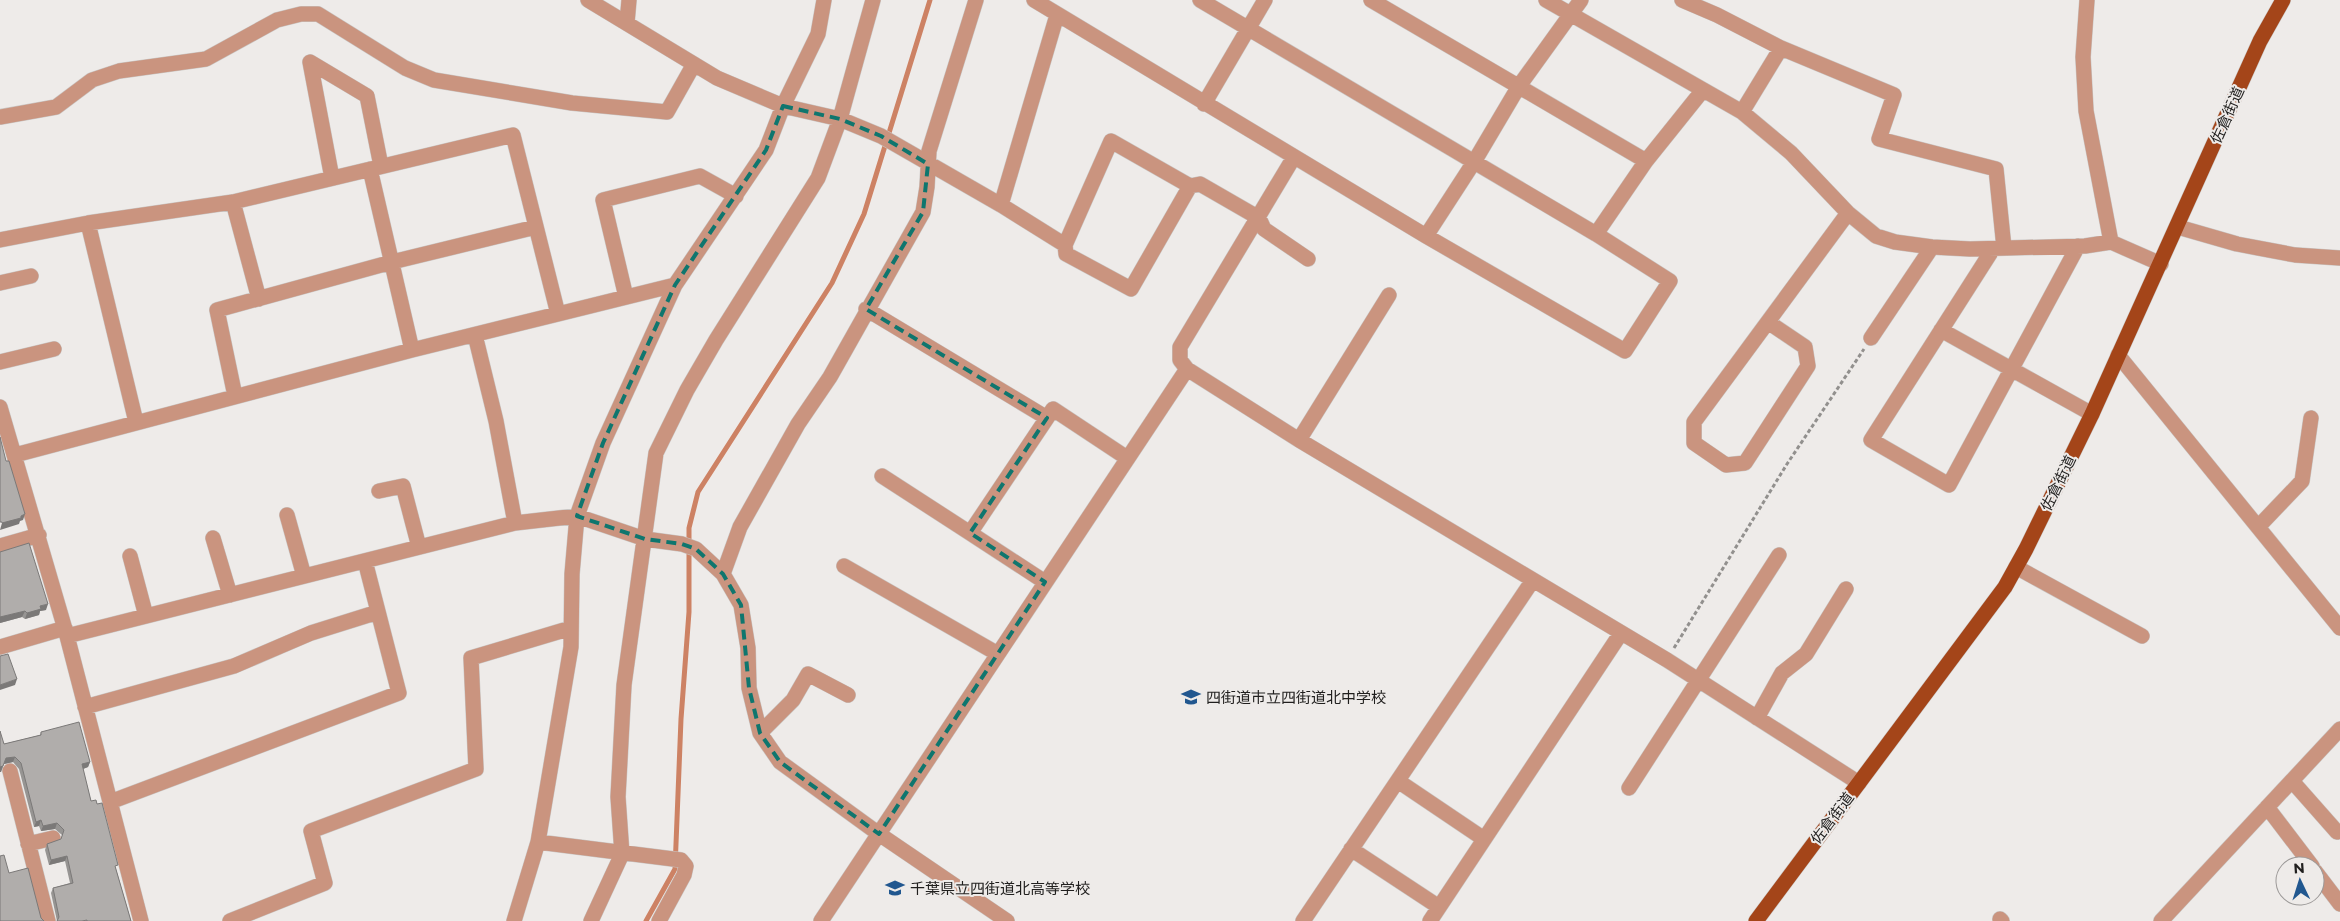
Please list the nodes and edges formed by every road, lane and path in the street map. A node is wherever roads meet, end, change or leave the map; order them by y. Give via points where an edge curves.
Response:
1 (588, 0) edge
2 (629, 0) edge
3 (824, 0) edge
4 (873, 0) edge
5 (976, 0) edge
6 (1034, 0) edge
7 (1200, 0) edge
8 (1265, 0) edge
9 (1371, 0) edge
10 (1546, 0) edge
11 (1581, 0) edge
12 (1682, 0) edge
13 (2087, 0) edge
14 (2283, 0) edge
15 (1569, 14) junction
16 (1057, 15) junction
17 (627, 23) junction
18 (1247, 28) junction
19 (1781, 48) junction
20 (694, 64) junction
21 (1520, 86) junction
22 (1703, 90) junction
23 (1204, 104) junction
24 (783, 106) junction
25 (1742, 112) junction
26 (0, 117) edge
27 (840, 119) junction
28 (1294, 156) junction
29 (1646, 161) junction
30 (1474, 162) junction
31 (928, 164) junction
32 (375, 167) junction
33 (332, 178) junction
34 (1190, 186) junction
35 (736, 196) junction
36 (233, 202) junction
37 (1001, 205) junction
38 (1848, 213) junction
39 (1258, 218) junction
40 (88, 222) junction
41 (536, 227) junction
42 (2178, 227) junction
43 (1596, 234) junction
44 (1426, 236) junction
45 (0, 240) edge
46 (2111, 242) junction
47 (1065, 245) junction
48 (2078, 246) junction
49 (1932, 247) junction
50 (1999, 248) junction
51 (2340, 258) edge
52 (1308, 259) dead end
53 (392, 262) junction
54 (2161, 264) junction
55 (31, 276) dead end
56 (0, 283) edge
57 (674, 286) junction
58 (1389, 295) dead end
59 (626, 297) junction
60 (259, 299) junction
61 (866, 309) junction
62 (558, 314) junction
63 (1768, 322) junction
64 (1941, 330) junction
65 (475, 334) junction
66 (1871, 338) joint
67 (54, 349) dead end
68 (412, 350) junction
69 (2118, 355) junction
70 (0, 362) edge
71 (1187, 369) junction
72 (2011, 370) junction
73 (235, 396) junction
74 (2092, 414) junction
75 (1, 415) edge
76 (1047, 418) junction
77 (2311, 418) dead end
78 (136, 422) junction
79 (1299, 440) junction
80 (15, 455) junction
81 (1127, 458) junction
82 (882, 476) dead end
83 (379, 491) dead end
84 (287, 515) dead end
85 (577, 516) junction
86 (515, 523) junction
87 (2258, 528) junction
88 (970, 533) junction
89 (39, 535) junction
90 (212, 538) dead end
91 (645, 539) junction
92 (0, 546) edge
93 (419, 547) junction
94 (1779, 555) dead end
95 (130, 556) dead end
96 (365, 561) junction
97 (844, 566) dead end
98 (2016, 567) junction
99 (723, 574) junction
100 (304, 576) junction
101 (1532, 580) junction
102 (1045, 582) junction
103 (1846, 589) dead end
104 (230, 594) junction
105 (378, 612) junction
106 (146, 616) junction
107 (571, 628) junction
108 (2340, 628) edge
109 (66, 632) junction
110 (1621, 633) junction
111 (2142, 636) dead end
112 (0, 647) edge
113 (998, 654) junction
114 (1667, 660) junction
115 (1698, 680) junction
116 (848, 695) dead end
117 (85, 708) junction
118 (1757, 718) junction
119 (2340, 729) edge
120 (760, 733) junction
121 (10, 771) dead end
122 (1398, 781) junction
123 (2292, 781) junction
124 (1858, 783) junction
125 (1629, 788) dead end
126 (110, 802) junction
127 (2267, 807) junction
128 (2337, 832) dead end
129 (879, 834) junction
130 (53, 838) dead end
131 (1484, 839) junction
132 (538, 842) junction
133 (28, 844) junction
134 (1351, 850) junction
135 (622, 854) junction
136 (2304, 856) edge
137 (2325, 884) edge
138 (2340, 904) edge
139 (1439, 907) junction
140 (48, 921) edge
141 (141, 921) edge
142 (230, 921) edge
143 (514, 921) edge
144 (591, 921) edge
145 (659, 921) edge
146 (822, 921) edge
147 (1007, 921) edge
148 (1303, 921) edge
149 (1430, 921) edge
150 (1756, 921) edge
151 (2161, 921) edge

1 - 17 street
2 - 17 street
3 - 24 street via 818,34
4 - 27 street
5 - 31 street via 929,151
6 - 16 street
7 - 18 street
8 - 18 street
9 - 21 street
10 - 15 street
11 - 15 street
12 - 19 street via 1717,14
13 - 46 street via 2083,57 2086,111
14 - 42 main road, 佐倉街道 via 2260,41
15 - 21 street
15 - 22 street
16 - 23 street
16 - 37 street
17 - 20 street
18 - 23 street
18 - 30 street
19 - 25 street
19 - 50 street via 1894,96 1879,139 1996,169
20 - 24 street via 717,78
20 - 26 street via 667,112 572,103 434,80 405,68 318,14 301,14 277,20 206,59 119,71 92,80 56,107
21 - 29 street
21 - 30 street
22 - 25 street
22 - 29 street
23 - 28 street
24 - 27 street
24 - 35 street via 766,150
25 - 38 street via 1791,154
27 - 31 street
27 - 91 street via 818,178 716,340 656,453
28 - 39 street
28 - 44 street
29 - 43 street
30 - 43 street
30 - 44 street
31 - 37 street
31 - 61 street via 923,212
32 - 33 street
32 - 33 street via 367,96 310,62
32 - 41 street via 513,136
32 - 53 street
33 - 36 street
34 - 39 street via 1200,184
34 - 47 street via 1131,289 1066,254
34 - 47 street via 1111,141
35 - 57 street
35 - 59 street via 700,176 603,200
36 - 40 street
36 - 60 street
37 - 47 street
38 - 49 street via 1876,236
38 - 63 street
39 - 52 street via 1264,229
39 - 71 street via 1180,347 1180,360
40 - 45 street
40 - 78 street
41 - 53 street
41 - 62 street
42 - 51 street via 2238,244 2295,255
42 - 54 main road, 佐倉街道
43 - 44 street via 1670,281 1625,351
46 - 48 street
46 - 54 street
48 - 50 street
48 - 72 street
49 - 50 street
49 - 66 street
50 - 64 street
53 - 60 street
53 - 68 street
54 - 69 main road, 佐倉街道
55 - 56 street
57 - 59 street
57 - 85 street via 603,443
58 - 79 street
59 - 62 street
60 - 73 street via 217,310
61 - 76 street
61 - 99 street via 830,377 798,424 740,527
62 - 65 street
63 - 63 street via 1694,422 1694,443 1726,465 1745,464 1808,366 1805,347
64 - 72 street
64 - 72 street via 1871,440 1949,485
65 - 68 street
65 - 86 street via 496,421
66 - 114 path via 1787,464
67 - 70 street
68 - 73 street
69 - 74 main road, 佐倉街道
69 - 87 street
71 - 79 street
71 - 81 street
72 - 74 street
73 - 78 street
74 - 98 main road, 佐倉街道
75 - 80 street
76 - 81 street via 1053,409
76 - 88 street
77 - 87 street via 2302,481
78 - 80 street
79 - 101 street
80 - 89 street
81 - 102 street
82 - 88 street
83 - 93 street via 403,486
84 - 100 street
85 - 86 street
85 - 91 street
85 - 107 street
86 - 93 street
87 - 108 street
88 - 102 street
89 - 92 street
89 - 109 street
90 - 104 street
91 - 99 street via 689,546
91 - 135 street via 624,685 618,797
93 - 96 street
94 - 115 street
95 - 106 street
96 - 100 street
96 - 105 street
97 - 113 street
98 - 111 street
98 - 124 main road, 佐倉街道 via 1976,628
99 - 120 street via 741,605 748,648 749,688
100 - 104 street
101 - 110 street
101 - 122 street
102 - 113 street
103 - 118 street via 1806,654 1782,673
104 - 106 street
105 - 117 street via 311,632 234,666
105 - 126 street via 399,693
106 - 109 street
107 - 132 street via 571,647
107 - 142 street via 471,658 476,769 311,831 325,883
109 - 112 street
109 - 117 street
110 - 114 street
110 - 131 street
113 - 129 street
114 - 115 street
115 - 118 street
115 - 125 street
116 - 120 street via 808,674 793,700
117 - 126 street
118 - 124 street
119 - 123 street
120 - 129 street via 780,762
121 - 133 street
122 - 131 street
122 - 134 street
123 - 127 street
123 - 128 street
124 - 150 main road, 佐倉街道
126 - 141 street
127 - 136 street
127 - 151 street
129 - 146 street
129 - 147 street
130 - 133 street
131 - 139 street
132 - 135 street
132 - 143 street
133 - 140 street
134 - 139 street
134 - 148 street
135 - 144 street
135 - 145 street via 676,860 686,866
137 - 138 street
139 - 149 street

